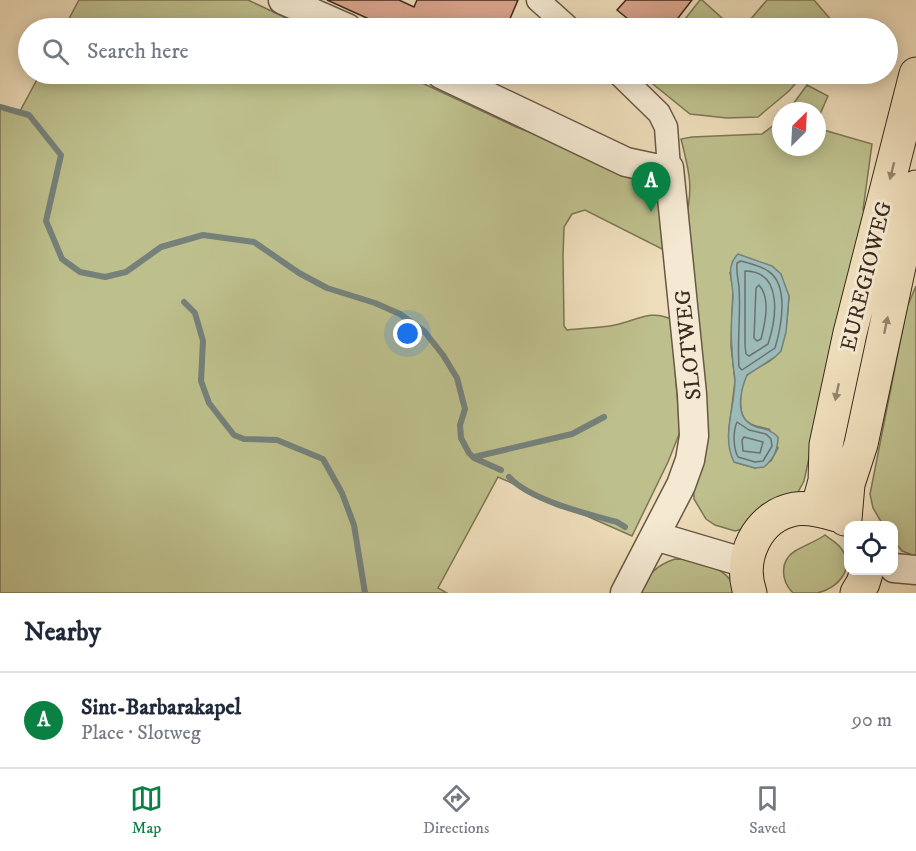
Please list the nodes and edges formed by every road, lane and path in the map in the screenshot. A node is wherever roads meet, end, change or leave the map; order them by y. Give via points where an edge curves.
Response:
1 (283, 0) edge
2 (538, 0) edge
3 (324, 18) edge
4 (558, 18) edge
5 (916, 74) edge
6 (462, 84) edge
7 (629, 84) edge
8 (669, 168) junction
9 (916, 187) edge
10 (842, 517) edge
11 (660, 527) junction
12 (898, 568) edge
13 (916, 570) edge
14 (755, 572) edge
15 (865, 575) edge
16 (883, 575) edge
17 (625, 593) edge
18 (857, 593) edge
19 (879, 593) edge

1 - 3 street
2 - 4 street
5 -> 10 main road, EUREGIOWEG via 850,333 826,445
6 - 8 street via 626,162
7 - 8 street via 658,113 666,127
8 - 11 street, SLOTWEG via 694,436 686,472
10 -> 9 main road, EUREGIOWEG via 861,491 861,444
10 - 14 main road via 784,512 769,521 758,532
11 - 14 street
11 - 17 street, SLOTWEG
12 - 13 street
15 - 18 main road
16 - 19 main road

